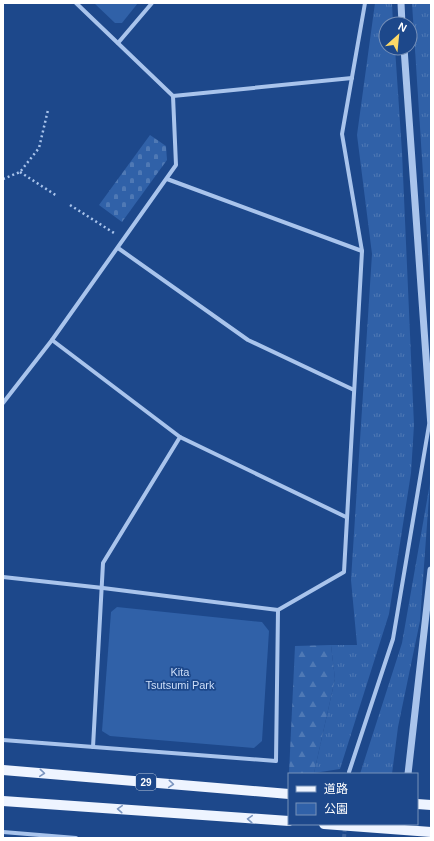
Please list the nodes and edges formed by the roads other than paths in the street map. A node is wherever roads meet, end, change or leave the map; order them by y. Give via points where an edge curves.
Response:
1 (76, 3) edge
2 (152, 3) edge
3 (365, 3) edge
4 (401, 3) edge
5 (402, 16) edge
6 (118, 43) junction
7 (405, 56) edge
8 (352, 78) junction
9 (173, 96) junction
10 (167, 179) junction
11 (118, 248) junction
12 (362, 251) junction
13 (52, 340) junction
14 (354, 390) junction
15 (3, 403) edge
16 (431, 424) edge
17 (180, 437) junction
18 (346, 517) junction
19 (431, 570) edge
20 (3, 577) edge
21 (103, 588) junction
22 (278, 610) junction
23 (3, 740) edge
24 (93, 747) junction
25 (3, 770) edge
26 (349, 772) dead end
27 (408, 773) edge
28 (288, 794) edge
29 (3, 801) edge
30 (418, 804) edge
31 (431, 805) edge
32 (288, 822) edge
33 (340, 825) edge
34 (402, 829) edge
35 (3, 832) edge
36 (431, 832) edge
37 (76, 838) edge

1 - 6 street
2 - 6 street
3 - 8 street
4 - 5 street
6 - 9 street
7 - 16 street
8 - 9 street
8 - 12 street via 342,134
9 - 10 street via 176,165
10 - 11 street
10 - 12 street
11 - 13 street
11 - 14 street via 248,340
12 - 14 street
13 - 15 street
13 - 17 street
14 - 18 street
16 - 26 street via 393,639
17 - 18 street
17 - 21 street via 103,563
18 - 22 street via 344,572
19 - 27 street
20 - 21 street
21 - 22 street
21 - 24 street
22 - 24 street via 276,761
23 - 24 street
25 -> 28 main road, 29
32 -> 29 main road
30 - 31 main road
33 - 34 main road
34 - 36 main road
35 - 37 street

